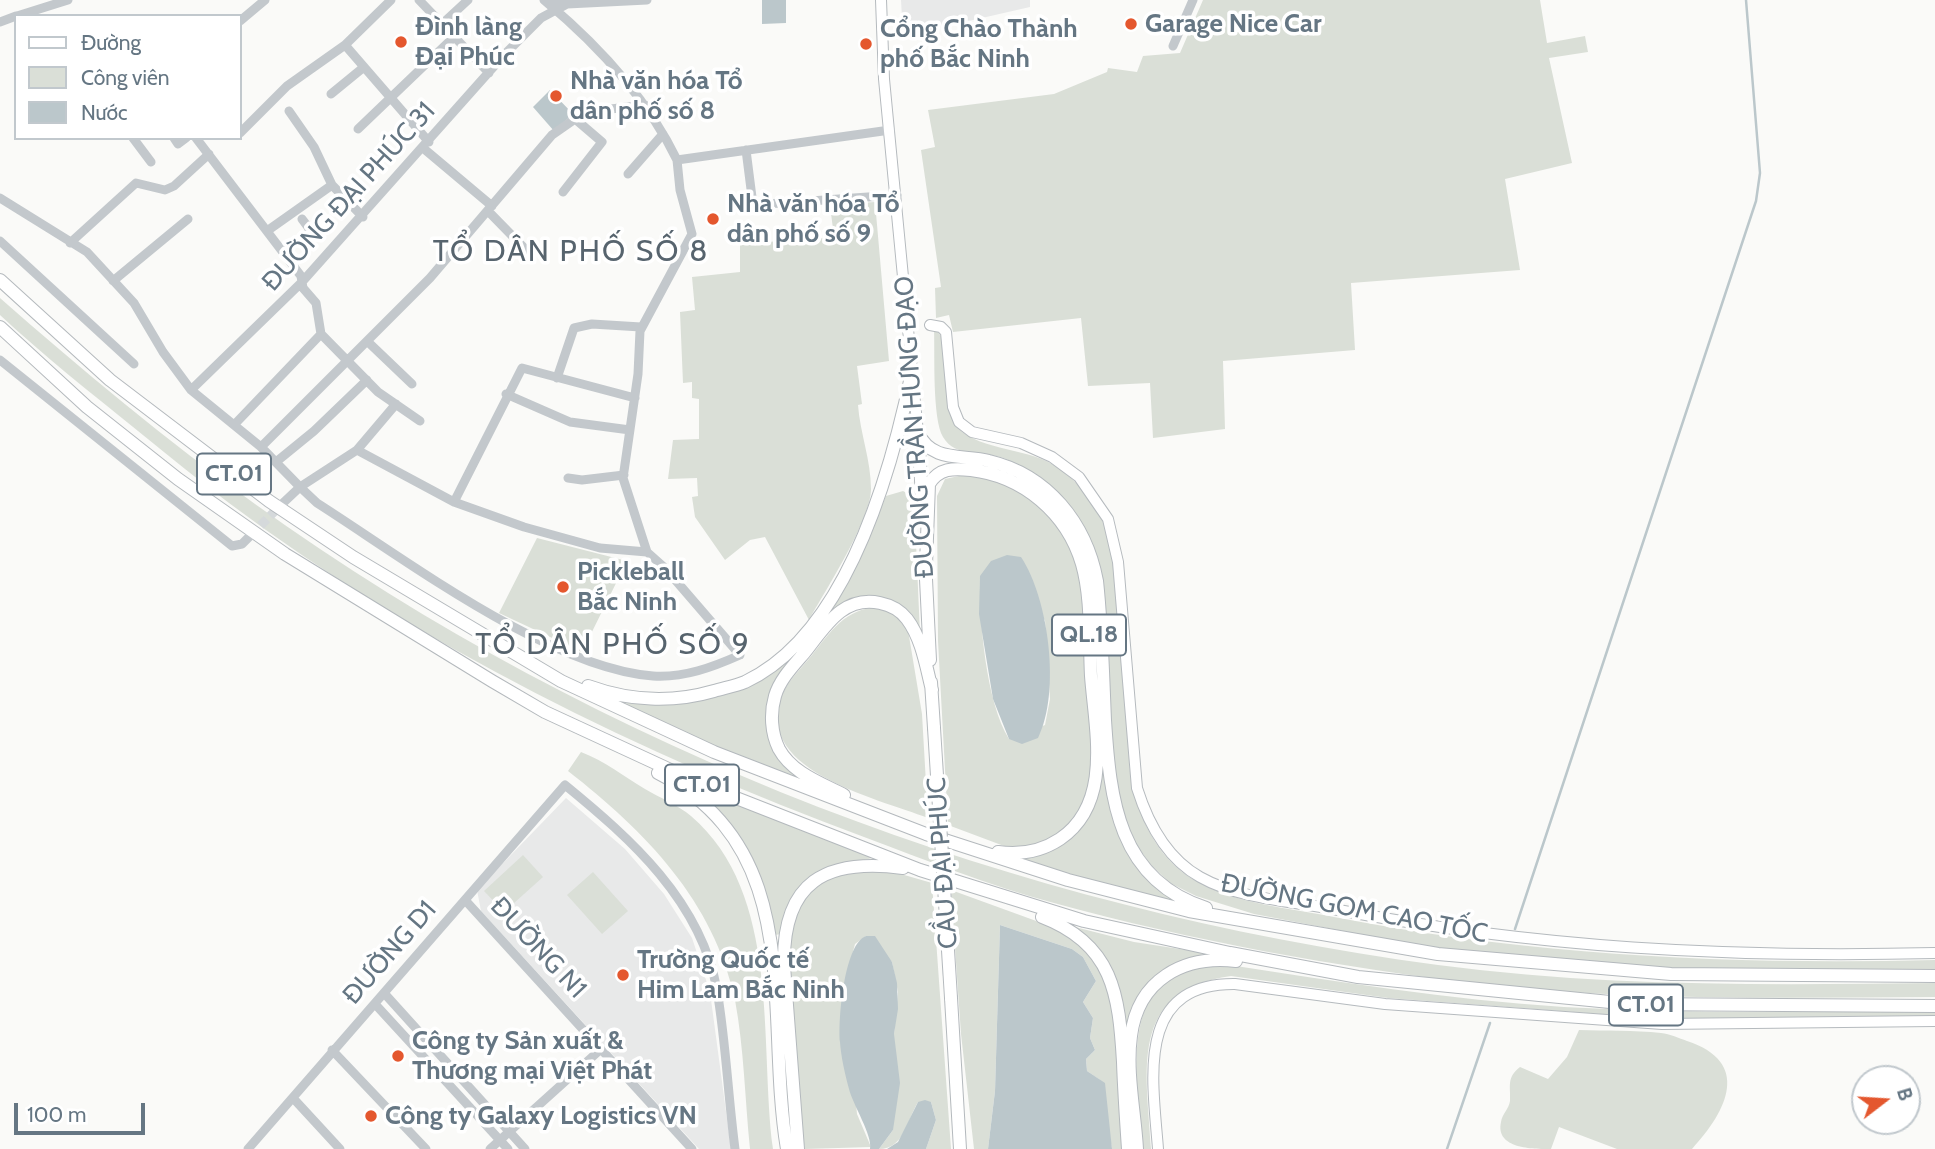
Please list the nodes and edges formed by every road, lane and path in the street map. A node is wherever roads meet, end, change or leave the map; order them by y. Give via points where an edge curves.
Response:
1 (68, 0) edge
2 (265, 0) edge
3 (391, 0) edge
4 (419, 0) edge
5 (468, 0) edge
6 (544, 0) edge
7 (550, 0) edge
8 (647, 0) edge
9 (881, 0) edge
10 (1193, 0) edge
11 (567, 2) edge
12 (555, 9) junction
13 (42, 12) edge
14 (242, 19) edge
15 (442, 24) junction
16 (580, 34) junction
17 (454, 37) junction
18 (345, 45) junction
19 (1173, 46) dead end
20 (364, 67) junction
21 (489, 73) junction
22 (331, 93) dead end
23 (391, 98) junction
24 (645, 105) junction
25 (289, 111) dead end
26 (574, 118) junction
27 (358, 129) dead end
28 (242, 130) edge
29 (890, 130) junction
30 (663, 134) junction
31 (134, 140) edge
32 (198, 140) edge
33 (426, 145) junction
34 (746, 150) junction
35 (209, 154) junction
36 (677, 160) junction
37 (151, 162) dead end
38 (628, 174) dead end
39 (332, 185) junction
40 (563, 192) dead end
41 (897, 195) junction
42 (0, 198) edge
43 (753, 205) junction
44 (738, 206) dead end
45 (490, 209) junction
46 (363, 217) junction
47 (188, 219) dead end
48 (302, 219) dead end
49 (267, 231) junction
50 (0, 241) edge
51 (70, 243) junction
52 (283, 252) junction
53 (530, 254) dead end
54 (0, 280) edge
55 (113, 281) junction
56 (302, 282) junction
57 (930, 325) dead end
58 (0, 327) edge
59 (641, 327) junction
60 (321, 334) junction
61 (367, 341) junction
62 (0, 359) edge
63 (348, 359) junction
64 (134, 364) dead end
65 (912, 372) junction
66 (557, 377) junction
67 (366, 380) junction
68 (412, 384) dead end
69 (191, 390) junction
70 (506, 394) junction
71 (635, 398) junction
72 (396, 404) junction
73 (420, 421) dead end
74 (234, 425) junction
75 (630, 430) junction
76 (918, 433) junction
77 (261, 447) junction
78 (357, 450) junction
79 (276, 462) junction
80 (624, 475) junction
81 (568, 478) dead end
82 (300, 487) junction
83 (454, 502) junction
84 (283, 503) tunnel mouth
85 (251, 535) tunnel mouth
86 (647, 552) junction
87 (926, 565) junction
88 (490, 639) junction
89 (492, 681) junction
90 (932, 690) junction
91 (934, 728) joint
92 (900, 824) junction
93 (926, 834) junction
94 (920, 870) junction
95 (957, 883) junction
96 (465, 900) junction
97 (1412, 950) junction
98 (1935, 953) edge
99 (1357, 976) junction
100 (1935, 976) edge
101 (384, 993) junction
102 (375, 1004) junction
103 (1935, 1006) edge
104 (1935, 1021) edge
105 (601, 1049) junction
106 (332, 1050) junction
107 (447, 1062) junction
108 (437, 1072) junction
109 (293, 1098) junction
110 (510, 1131) junction
111 (500, 1140) junction
112 (253, 1147) edge
113 (735, 1148) edge
114 (340, 1149) edge
115 (426, 1149) edge
116 (490, 1149) edge
117 (508, 1149) edge
118 (525, 1149) edge
119 (692, 1149) edge
120 (787, 1149) edge
121 (798, 1149) edge
122 (961, 1149) edge
123 (1128, 1149) edge
124 (1137, 1149) edge
125 (1158, 1149) edge

1 - 13 street
2 - 14 street
3 - 18 street
4 - 15 street
5 - 15 street
6 - 12 street
7 - 11 street
8 - 11 street
9 - 29 main road, ĐƯỜNG TRẦN HƯNG ĐẠO
10 - 19 street
11 - 12 street, ĐƯỜNG ĐẠI PHÚC 31
11 - 16 street
12 - 16 street
12 - 21 street, ĐƯỜNG ĐẠI PHÚC 31
15 - 17 street
16 - 24 street
17 - 21 street
17 - 23 street
18 - 20 street
18 - 28 street via 287,86
20 - 22 street
20 - 23 street
21 - 33 street, ĐƯỜNG ĐẠI PHÚC 31
23 - 27 street
23 - 33 street
24 - 26 street via 584,112
24 - 30 street
25 - 39 street via 314,147
26 - 40 street via 601,142
26 - 45 street via 552,135
29 - 34 street
29 - 41 main road, ĐƯỜNG TRẦN HƯNG ĐẠO
30 - 36 street
30 - 38 street
31 - 37 street
32 - 35 street
33 - 45 street
33 - 46 street, ĐƯỜNG ĐẠI PHÚC 31
34 - 36 street
34 - 43 street
35 - 49 street
35 - 51 street via 165,190 136,183
36 - 59 street via 691,236
39 - 46 street
39 - 49 street
41 - 43 street
41 - 65 main road, ĐƯỜNG TRẦN HƯNG ĐẠO
42 - 51 street
43 - 44 street
45 - 53 street
45 - 61 street
46 - 56 street, ĐƯỜNG ĐẠI PHÚC 31
47 - 55 street
48 - 52 street via 312,231
49 - 52 street
50 - 64 street
51 - 55 street via 87,252
52 - 56 street
54 - 88 highway, CT.01 via 110,380 269,501
55 - 69 street via 134,303
56 - 60 street via 316,303
56 - 69 street, ĐƯỜNG ĐẠI PHÚC 31
57 - 98 main road, ĐƯỜNG GOM CAO TỐC via 946,332 953,407 959,422 972,432 1021,443 1052,457 1079,477 1108,519 1118,562 1137,788 1161,841 1197,875 1239,892 1506,937 1654,952
58 - 89 highway, CT.01 via 88,407 178,479 285,554
59 - 66 street via 592,324 574,328
59 - 71 street
60 - 63 street
60 - 74 street
61 - 63 street
61 - 68 street
62 - 85 street via 232,546
63 - 67 street
63 - 77 street
65 - 76 main road, ĐƯỜNG TRẦN HƯNG ĐẠO
65 - 88 highway via 882,487 844,576 821,614 788,652 745,682 686,699 641,698 590,687
66 - 70 street via 522,368
66 - 71 street
67 - 72 street
67 - 79 street
69 - 74 street
70 - 75 street via 570,422
70 - 83 street
71 - 75 street
72 - 73 street
72 - 78 street
74 - 77 street
75 - 80 street
76 - 87 highway, ĐƯỜNG TRẦN HƯNG ĐẠO
76 - 97 highway via 942,455 989,461 1030,479 1062,505 1085,539 1098,590 1112,795 1125,837 1152,875 1180,897 1205,908
77 - 79 street
78 - 82 street
78 - 83 street
79 - 82 street
80 - 81 street
80 - 86 street
82 - 84 street
82 - 86 street via 317,503 469,600 572,656 631,673 671,676 711,668 740,655
83 - 86 street via 600,548
87 - 90 highway, ĐƯỜNG TRẦN HƯNG ĐẠO / QL.18
87 - 93 highway, QL.18 via 929,484 943,471 976,471 1007,479 1035,495 1058,517 1084,573 1097,765 1087,810 1069,832 1049,845 1008,853
88 - 92 highway, CT.01 via 561,681 714,752
89 - 94 highway, CT.01 via 545,712 703,785
89 - 120 highway via 544,718 686,790 710,811 748,860 761,892 771,939
90 - 91 highway, ĐƯỜNG TRẦN HƯNG ĐẠO / QL.18
90 - 92 highway via 907,619 886,605 862,602 851,604 830,620 787,674 774,701 774,733 791,764
91 - 122 highway, CẦU ĐẠI PHÚC / QL.18, bridge
92 - 93 highway, CT.01
93 - 97 highway, CT.01 via 1141,899 1259,925
94 - 95 highway, CT.01
94 - 121 highway via 864,864 837,869 817,879 793,907 784,957
95 - 99 highway, CT.01 via 1084,921
95 - 123 highway via 1055,922 1090,946 1103,962 1117,999
96 - 101 street, ĐƯỜNG D1
96 - 105 street, ĐƯỜNG N1
96 - 113 street, ĐƯỜNG D1 via 565,785 634,843 691,919 716,987
97 - 100 highway, CT.01 via 1671,974
99 - 103 highway, CT.01 via 1630,1004
99 - 124 highway via 1225,960 1192,962 1169,973 1149,992 1131,1035
101 - 102 street, ĐƯỜNG D1
101 - 107 street
102 - 106 street, ĐƯỜNG D1
102 - 108 street
104 - 125 main road via 1651,1023 1385,1004 1217,984 1180,1002 1158,1028 1152,1063
105 - 110 street
105 - 119 street, ĐƯỜNG N1
106 - 109 street, ĐƯỜNG D1
106 - 115 street
107 - 108 street
107 - 110 street
108 - 111 street
109 - 112 street, ĐƯỜNG D1
109 - 114 street
110 - 111 street
110 - 118 street
111 - 116 street
111 - 117 street

